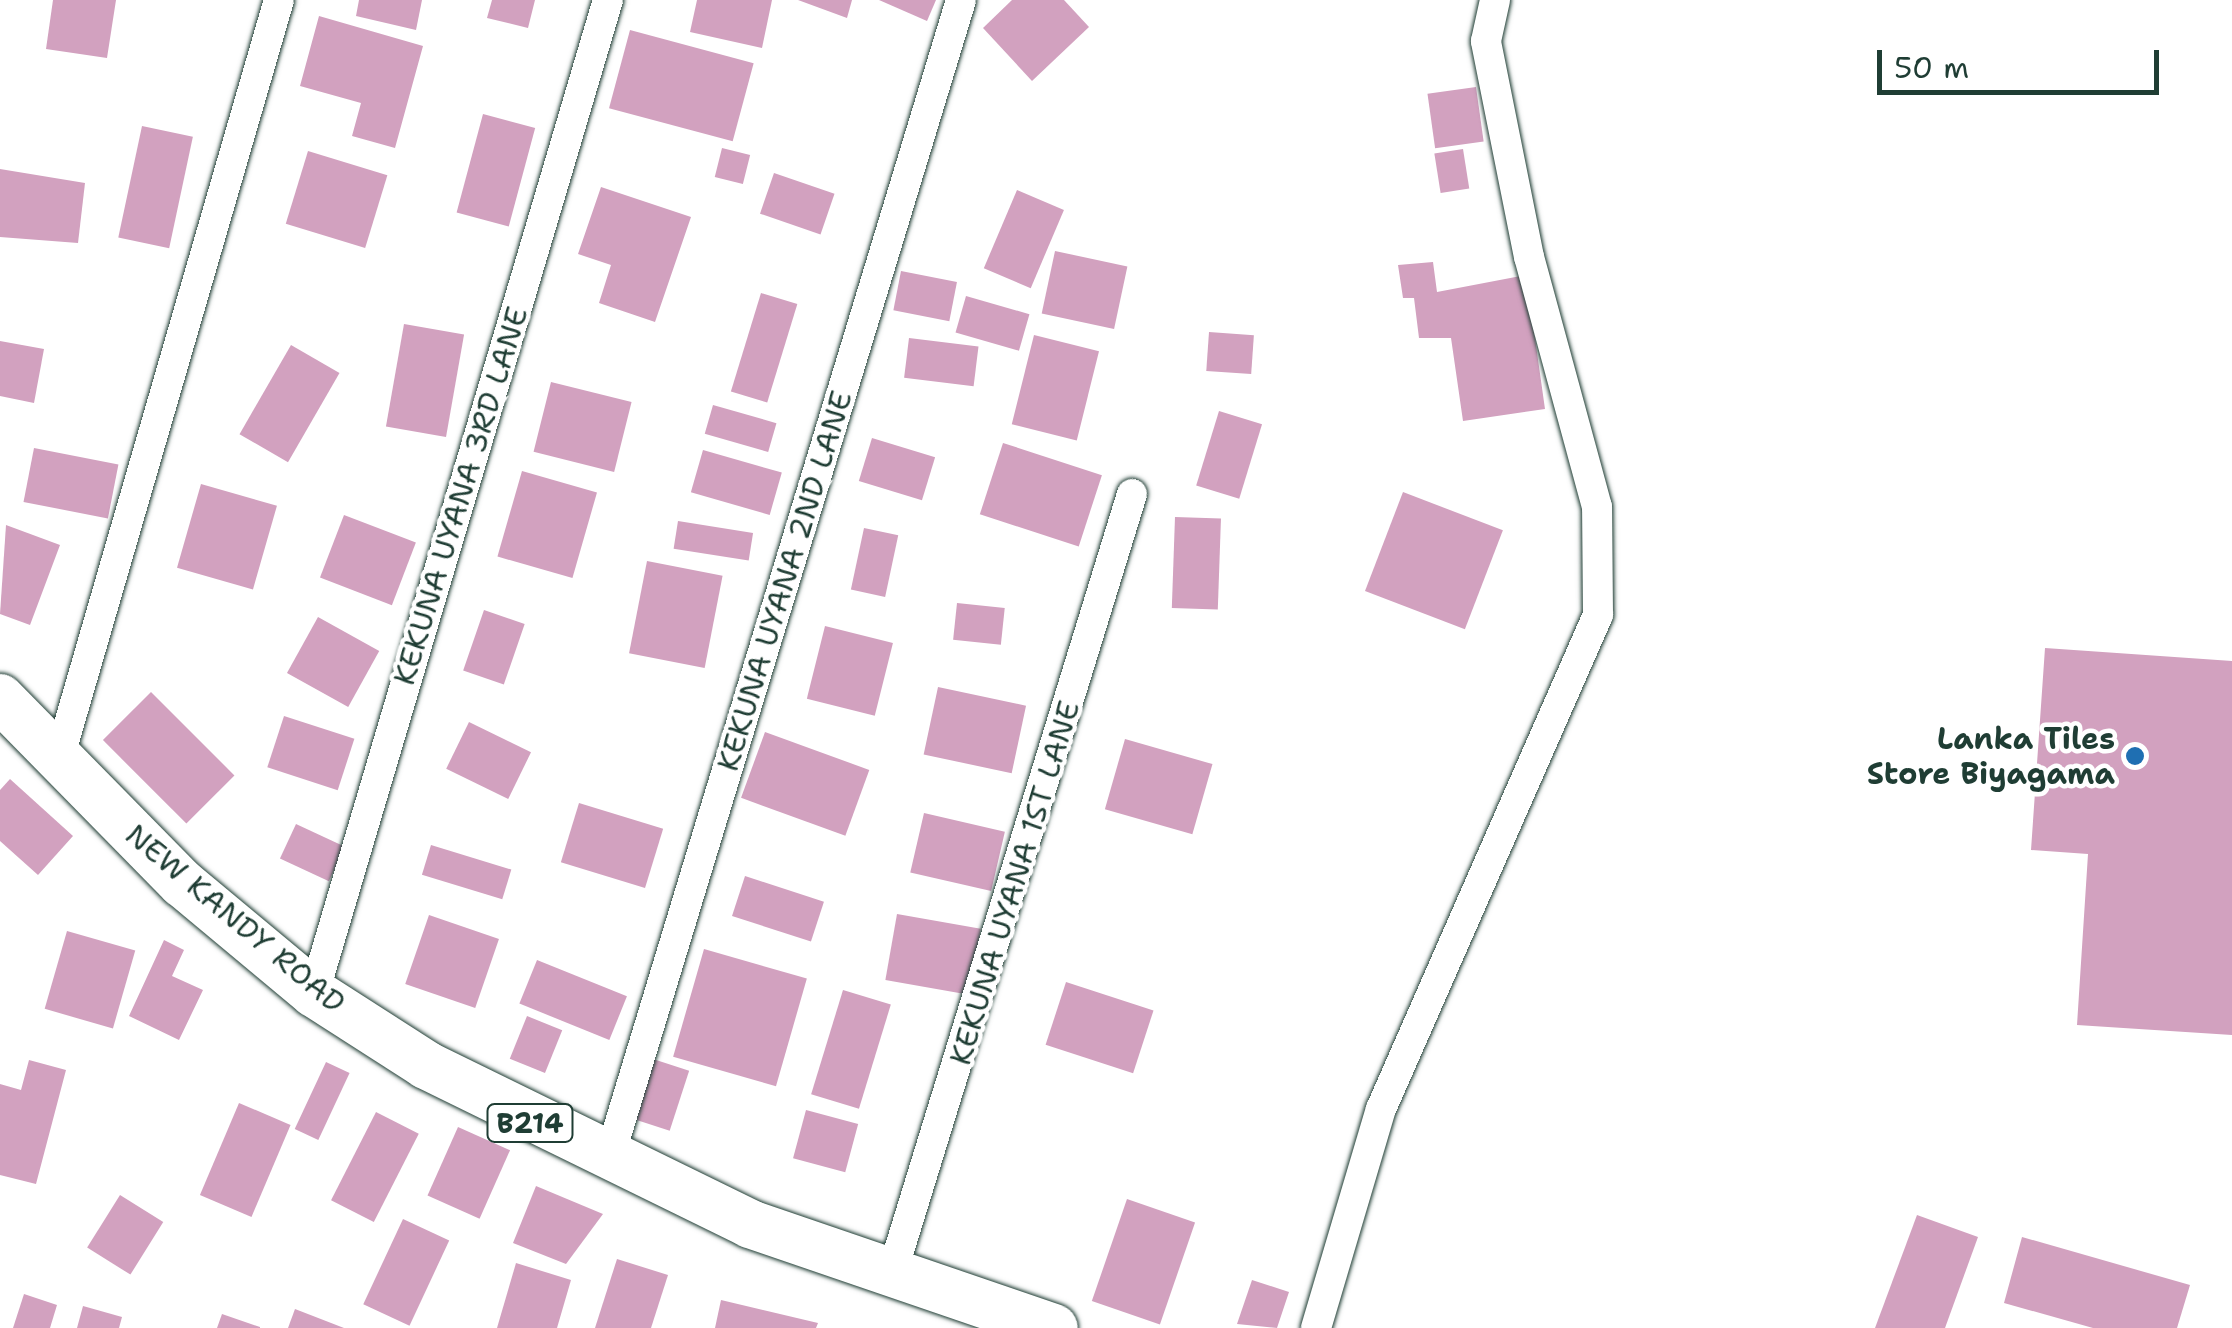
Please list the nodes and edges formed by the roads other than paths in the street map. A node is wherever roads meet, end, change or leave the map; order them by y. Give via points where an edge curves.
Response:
1 (279, 0) edge
2 (608, 0) edge
3 (961, 0) edge
4 (1495, 0) edge
5 (1132, 494) dead end
6 (0, 698) edge
7 (58, 762) junction
8 (314, 993) junction
9 (608, 1162) junction
10 (892, 1270) junction
11 (1054, 1328) edge
12 (1316, 1328) edge

1 - 7 street
2 - 8 street, KEKUNA UYANA 3RD LANE
3 - 9 street, KEKUNA UYANA 2ND LANE
4 - 12 street via 1486,40 1525,239 1597,506 1598,615 1381,1109
5 - 10 street, KEKUNA UYANA 1ST LANE
6 - 7 main road, NEW KANDY ROAD / B214
7 - 8 main road, NEW KANDY ROAD / B214
8 - 9 main road, NEW KANDY ROAD / B214 via 492,1104
9 - 10 main road, NEW KANDY ROAD / B214 via 750,1224
10 - 11 main road, NEW KANDY ROAD / B214

